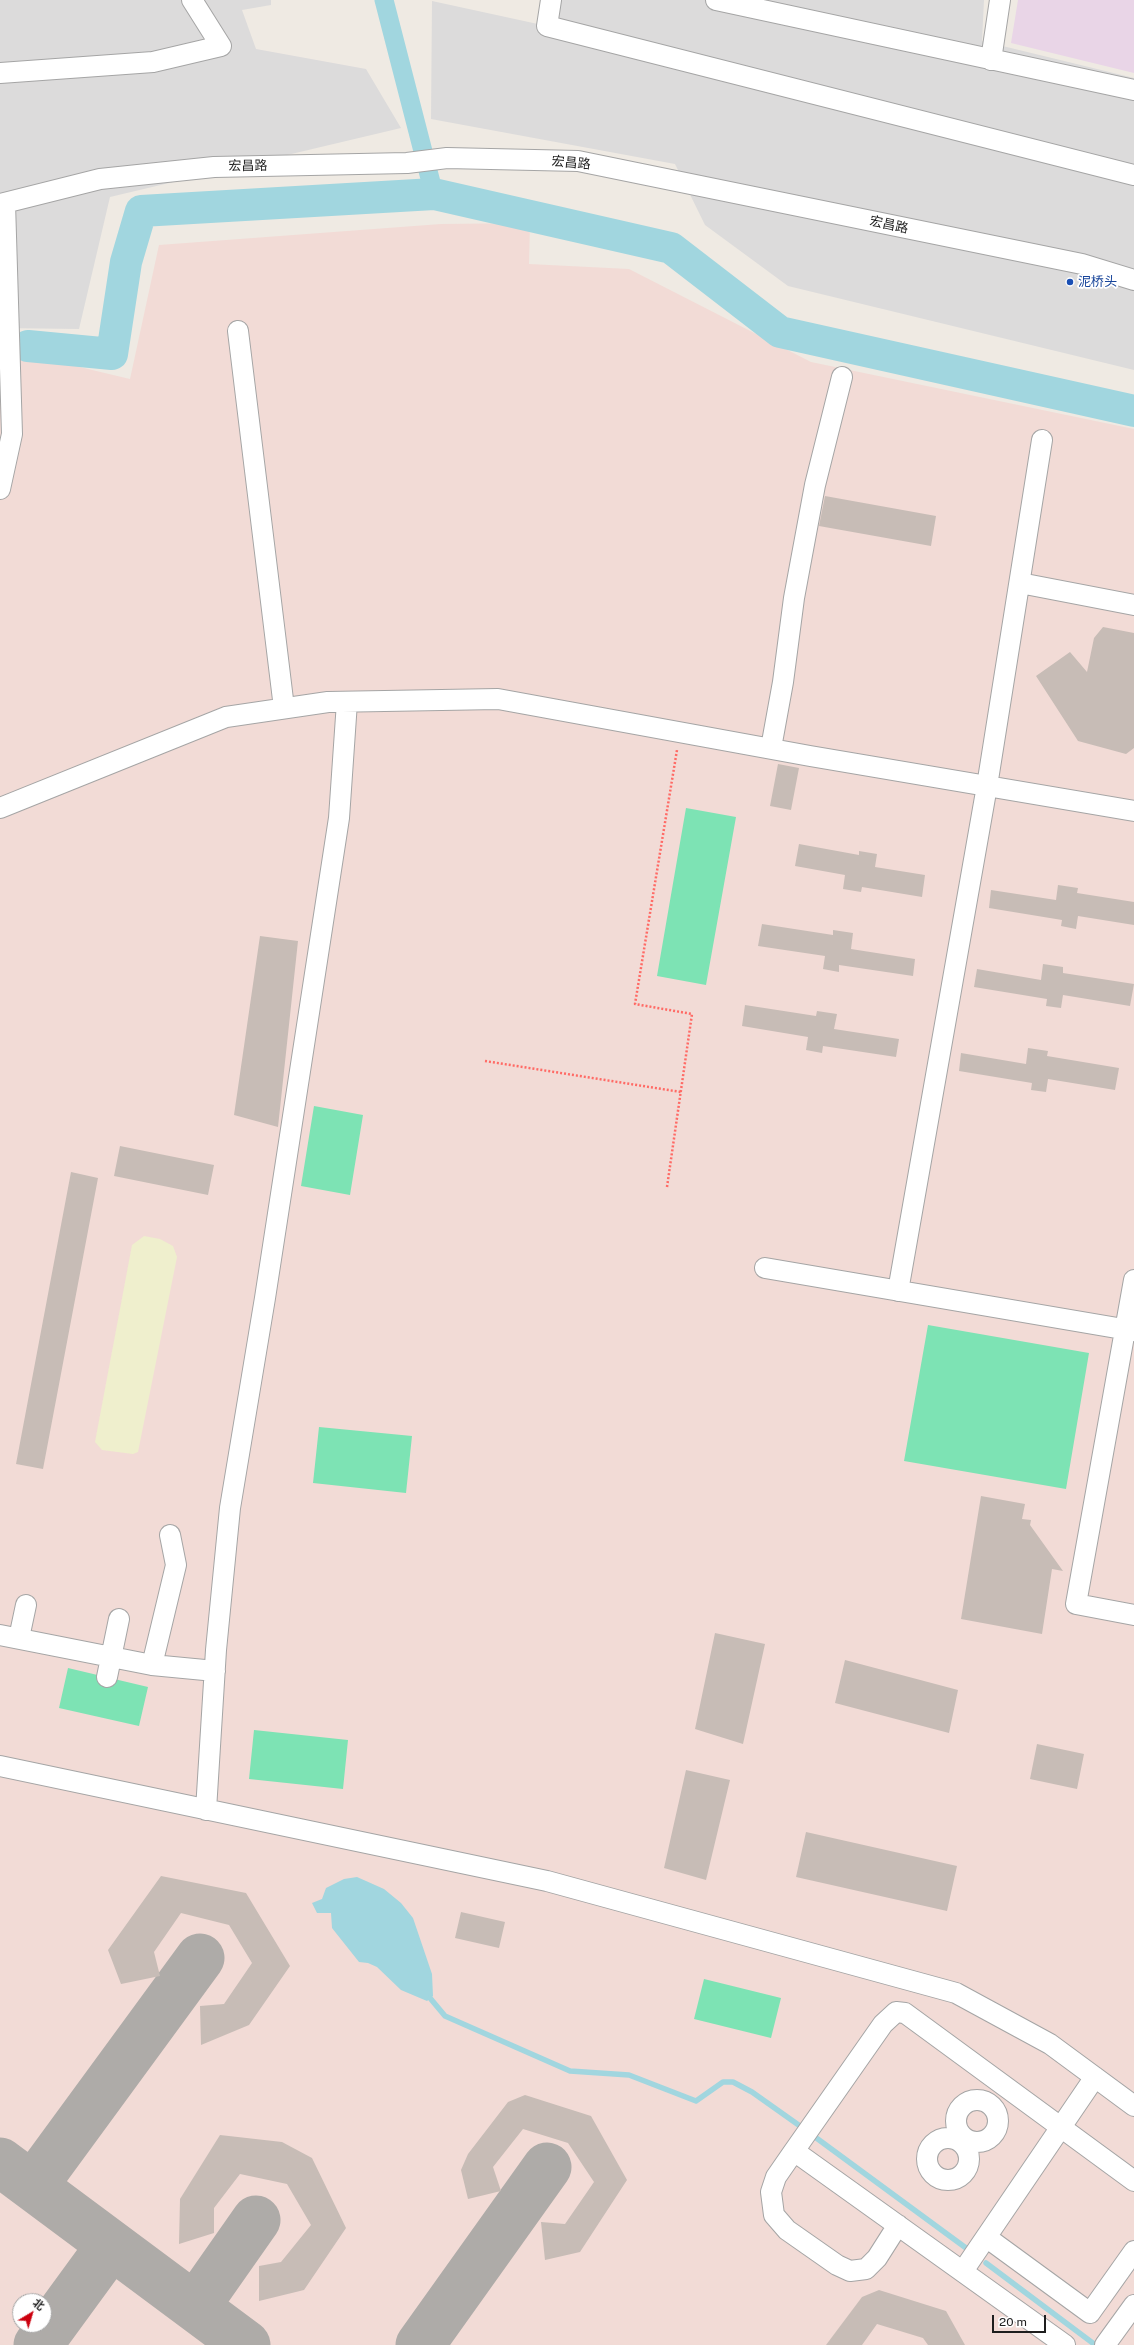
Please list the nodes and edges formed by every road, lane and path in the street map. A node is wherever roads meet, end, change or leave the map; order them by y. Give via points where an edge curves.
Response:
1 (192, 0) edge
2 (551, 0) edge
3 (716, 0) edge
4 (1000, 0) edge
5 (991, 60) junction
6 (0, 73) edge
7 (1134, 90) edge
8 (1134, 175) edge
9 (2, 204) edge
10 (1134, 280) edge
11 (238, 331) dead end
12 (842, 377) dead end
13 (1042, 440) dead end
14 (0, 489) edge
15 (1020, 582) junction
16 (1134, 605) edge
17 (347, 702) junction
18 (284, 708) junction
19 (680, 732) junction
20 (771, 748) junction
21 (987, 786) junction
22 (0, 808) edge
23 (1134, 811) edge
24 (484, 1061) dead end
25 (681, 1092) junction
26 (667, 1187) dead end
27 (765, 1268) dead end
28 (1134, 1280) edge
29 (898, 1291) junction
30 (1130, 1330) edge
31 (170, 1534) dead end
32 (26, 1605) dead end
33 (1134, 1615) edge
34 (119, 1619) dead end
35 (0, 1635) edge
36 (19, 1638) junction
37 (111, 1657) junction
38 (152, 1664) junction
39 (215, 1671) junction
40 (107, 1677) dead end
41 (0, 1766) edge
42 (206, 1810) junction
43 (1095, 2077) junction
44 (1003, 2086) junction
45 (991, 2104) junction
46 (1134, 2106) edge
47 (1061, 2127) junction
48 (794, 2151) junction
49 (1134, 2181) edge
50 (898, 2225) junction
51 (986, 2237) junction
52 (1134, 2251) edge
53 (963, 2271) junction
54 (1134, 2305) edge
55 (1090, 2313) junction
56 (1110, 2338) edge
57 (1065, 2345) edge

1 - 6 street via 221,46 153,62
2 - 8 street via 547,26
3 - 5 street
4 - 5 street
5 - 7 street
9 - 10 street, 宏昌路 via 100,179 214,167 407,163 447,158 578,161 1082,264
9 - 14 street via 12,434
11 - 18 street
12 - 20 street via 815,485 794,598
13 - 15 street
15 - 16 street
15 - 21 street
17 - 18 street
17 - 19 street via 498,698
17 - 39 street via 339,818 230,1508
18 - 22 street via 226,717
19 - 20 street
19 - 25 path via 635,1004 692,1014
20 - 21 street
21 - 23 street
21 - 29 street
24 - 25 path
25 - 26 path
27 - 29 street
28 - 30 street
29 - 30 street
30 - 33 street via 1076,1604
31 - 38 street via 176,1565
32 - 36 street
34 - 37 street
35 - 36 street
36 - 37 street
37 - 38 street
37 - 40 street
38 - 39 street
39 - 42 street
41 - 42 street
42 - 43 street via 547,1881 956,1993 1050,2044
43 - 46 street
43 - 47 street
44 - 45 street
44 - 47 street
44 - 48 street via 905,2013 896,2012 883,2024
45 - 45 street via 978,2099 960,2107 956,2120 962,2140 983,2142 994,2135 999,2122
47 - 49 street
47 - 51 street
48 - 50 street
48 - 50 street via 776,2178 771,2192 774,2215 787,2230 836,2265 850,2271 866,2269 877,2258
50 - 53 street
51 - 53 street
51 - 55 street
52 - 55 street
53 - 57 street
54 - 56 street
55 - 56 street

